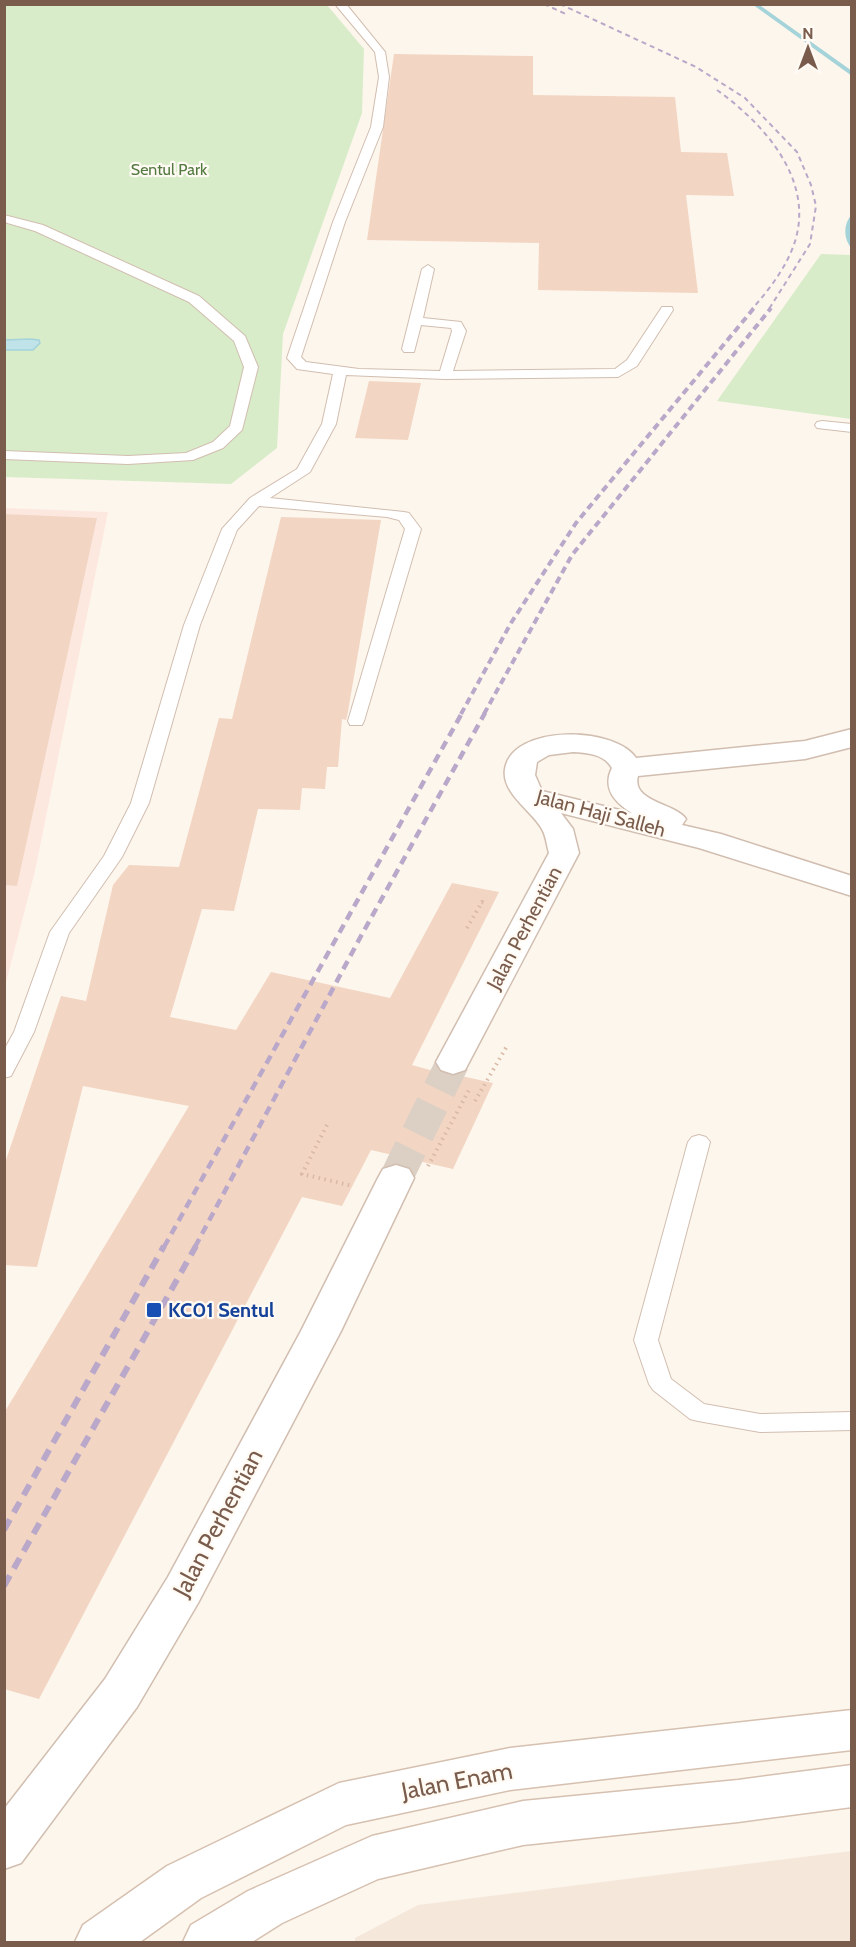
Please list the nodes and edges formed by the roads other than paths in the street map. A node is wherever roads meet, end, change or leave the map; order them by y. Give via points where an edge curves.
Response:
1 (340, 4) edge
2 (4, 218) edge
3 (428, 269) dead end
4 (667, 310) dead end
5 (416, 321) junction
6 (409, 349) dead end
7 (340, 372) junction
8 (445, 375) junction
9 (822, 425) dead end
10 (852, 428) edge
11 (4, 455) edge
12 (255, 501) junction
13 (356, 721) dead end
14 (852, 738) edge
15 (625, 763) junction
16 (531, 797) junction
17 (710, 841) junction
18 (852, 886) edge
19 (453, 1062) tunnel mouth
20 (4, 1071) edge
21 (699, 1142) dead end
22 (379, 1183) tunnel mouth
23 (852, 1421) edge
24 (852, 1730) edge
25 (852, 1786) edge
26 (4, 1847) edge
27 (100, 1942) edge
28 (208, 1942) edge

1 - 7 lane via 380,52 384,77 377,127 339,222 294,358 302,366
2 - 11 lane via 39,228 194,299 240,339 250,367 237,428 218,445 188,457 128,460
3 - 5 lane
4 - 8 lane via 632,363 618,373
5 - 6 lane
5 - 8 lane via 456,325 459,331
7 - 8 lane
7 - 12 lane via 329,424 303,472
9 - 10 lane
12 - 13 lane via 404,516 413,529
12 - 20 lane via 230,529 192,625 140,803 113,857 60,932 24,1032
14 - 15 street via 805,750
15 - 16 street, Jalan Haji Salleh via 614,751 586,743 535,750 520,766 520,776
15 - 17 street, Jalan Haji Salleh via 625,793
16 - 17 street, Jalan Haji Salleh
16 - 19 street, Jalan Perhentian via 558,830 564,853
17 - 18 street, Jalan Haji Salleh
21 - 23 lane via 646,1340 661,1384 698,1412 760,1423
22 - 26 street, Jalan Perhentian via 321,1331 183,1590 121,1693
24 - 27 street, Jalan Enam via 510,1769 339,1804 184,1882
25 - 28 street via 523,1823 372,1858 265,1907

